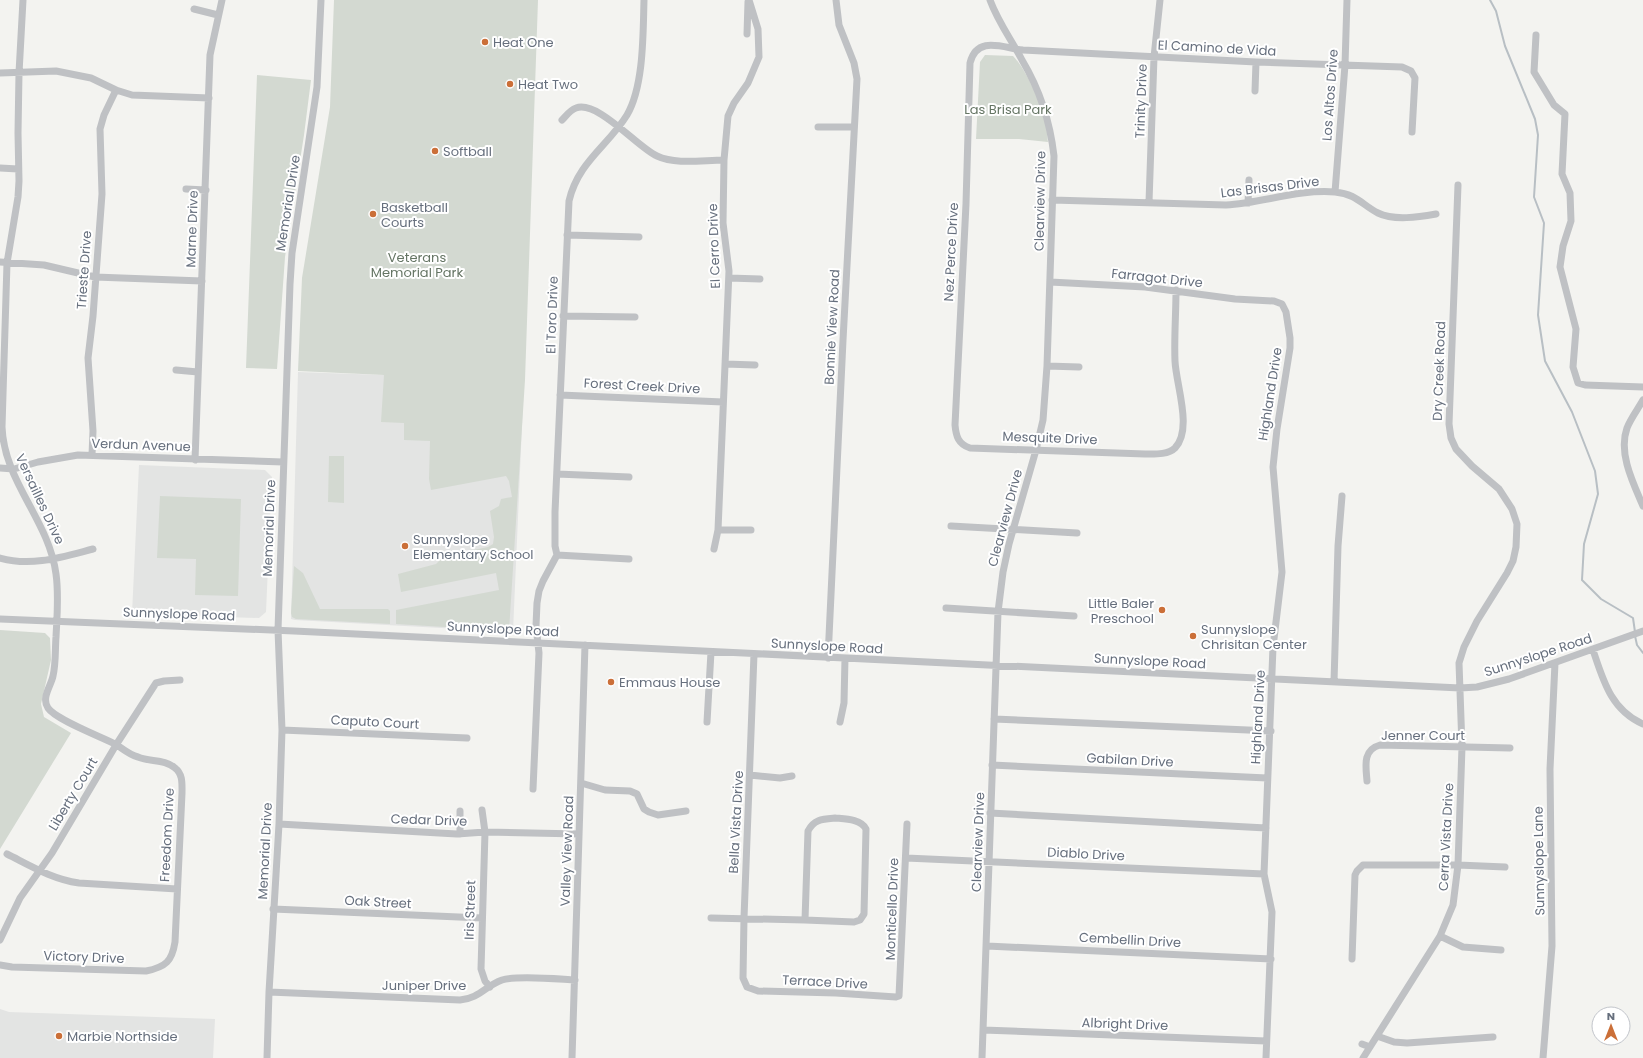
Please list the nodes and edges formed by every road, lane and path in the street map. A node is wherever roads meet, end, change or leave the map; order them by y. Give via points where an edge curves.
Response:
1 (23, 0) edge
2 (222, 0) edge
3 (321, 0) edge
4 (644, 0) edge
5 (748, 0) edge
6 (836, 0) edge
7 (990, 0) edge
8 (1160, 0) edge
9 (1347, 0) edge
10 (194, 9) dead end
11 (218, 15) junction
12 (747, 34) dead end
13 (1536, 35) dead end
14 (1016, 50) junction
15 (1154, 57) junction
16 (1256, 62) junction
17 (970, 65) joint
18 (1345, 65) junction
19 (0, 72) edge
20 (19, 73) junction
21 (116, 90) junction
22 (1256, 91) dead end
23 (209, 98) junction
24 (562, 120) dead end
25 (818, 126) dead end
26 (619, 127) junction
27 (854, 127) junction
28 (1412, 132) dead end
29 (724, 160) junction
30 (0, 168) edge
31 (18, 169) junction
32 (1249, 180) dead end
33 (1458, 185) dead end
34 (186, 189) dead end
35 (206, 190) junction
36 (1335, 192) junction
37 (1052, 200) junction
38 (1149, 202) junction
39 (1248, 203) junction
40 (1436, 214) dead end
41 (567, 235) junction
42 (639, 238) dead end
43 (4, 263) edge
44 (95, 277) junction
45 (728, 278) junction
46 (760, 279) dead end
47 (202, 281) junction
48 (1050, 282) junction
49 (1176, 290) junction
50 (1262, 300) joint
51 (564, 316) junction
52 (634, 317) dead end
53 (725, 364) junction
54 (755, 365) dead end
55 (1047, 366) junction
56 (1079, 367) dead end
57 (176, 370) dead end
58 (198, 372) junction
59 (1643, 387) edge
60 (560, 394) junction
61 (1643, 400) edge
62 (723, 402) junction
63 (958, 439) joint
64 (1036, 450) junction
65 (92, 455) junction
66 (195, 460) junction
67 (283, 462) junction
68 (0, 468) edge
69 (11, 470) junction
70 (557, 474) junction
71 (629, 477) dead end
72 (1342, 496) dead end
73 (1643, 506) edge
74 (951, 526) dead end
75 (718, 530) junction
76 (751, 530) dead end
77 (1013, 530) junction
78 (1077, 533) dead end
79 (93, 549) dead end
80 (714, 549) dead end
81 (557, 555) junction
82 (0, 558) edge
83 (629, 559) dead end
84 (53, 560) junction
85 (946, 608) dead end
86 (998, 612) junction
87 (1074, 616) dead end
88 (0, 619) edge
89 (57, 622) junction
90 (278, 630) junction
91 (1643, 632) edge
92 (538, 645) junction
93 (585, 645) junction
94 (1593, 650) junction
95 (711, 652) junction
96 (754, 654) junction
97 (828, 658) junction
98 (845, 658) junction
99 (1555, 663) junction
100 (995, 665) junction
101 (1272, 679) junction
102 (180, 680) dead end
103 (1334, 682) junction
104 (1460, 688) junction
105 (56, 715) joint
106 (994, 719) junction
107 (707, 722) dead end
108 (840, 722) dead end
109 (1643, 724) edge
110 (282, 730) junction
111 (1271, 731) junction
112 (467, 738) dead end
113 (116, 745) junction
114 (1462, 747) junction
115 (1510, 748) dead end
116 (992, 765) junction
117 (750, 775) junction
118 (792, 776) dead end
119 (1267, 778) junction
120 (1367, 781) dead end
121 (581, 783) junction
122 (533, 789) dead end
123 (482, 810) dead end
124 (460, 811) dead end
125 (686, 811) dead end
126 (990, 813) junction
127 (279, 824) junction
128 (906, 824) dead end
129 (1266, 828) junction
130 (485, 832) junction
131 (460, 834) junction
132 (579, 834) junction
133 (7, 854) dead end
134 (906, 858) junction
135 (989, 861) junction
136 (1458, 865) junction
137 (1505, 867) dead end
138 (39, 870) junction
139 (1264, 874) junction
140 (177, 889) junction
141 (273, 909) junction
142 (482, 918) junction
143 (711, 918) dead end
144 (744, 918) junction
145 (805, 920) junction
146 (1440, 936) junction
147 (0, 940) edge
148 (987, 946) junction
149 (1501, 950) dead end
150 (1271, 959) junction
151 (1352, 959) dead end
152 (166, 964) joint
153 (0, 965) edge
154 (575, 980) junction
155 (490, 986) junction
156 (749, 989) joint
157 (269, 992) junction
158 (900, 996) joint
159 (983, 1030) junction
160 (1377, 1036) junction
161 (1493, 1038) dead end
162 (1266, 1041) junction
163 (1362, 1044) dead end
164 (1370, 1047) junction
165 (267, 1058) edge
166 (572, 1058) edge
167 (982, 1058) edge
168 (1266, 1058) edge
169 (1363, 1058) edge
170 (1543, 1058) edge

1 - 20 street, Versailles Drive
2 - 11 street, Marne Drive
3 - 67 street, Memorial Drive via 317,87 290,270
4 - 26 street, El Toro Drive via 642,54 636,91 628,114
5 - 12 street, El Cerro Drive
5 - 29 street, El Cerro Drive via 758,29 759,57 748,83 734,102 728,116
6 - 27 street, Bonnie View Road via 839,25 854,63 857,79
7 - 14 street, Clearview Drive via 1003,30
8 - 15 street, Trinity Drive
9 - 18 street, Los Altos Drive
10 - 11 street
11 - 23 street, Marne Drive via 210,55
13 - 59 street via 1534,72 1554,105 1565,114 1562,174 1570,193 1570,220 1560,267 1576,330 1573,367 1578,383
14 - 15 street, El Camino de Vida
14 - 17 street, El Camino de Vida via 990,45 981,47 972,56
14 - 37 street, Clearview Drive via 1034,80 1050,126 1054,156
15 - 16 street, El Camino de Vida
15 - 38 street, Trinity Drive
16 - 18 street, El Camino de Vida
16 - 22 street
17 - 63 street, Nez Perce Drive via 955,425
18 - 28 street, El Camino de Vida via 1402,68 1411,71 1415,81
18 - 36 street, Los Altos Drive
19 - 20 street
20 - 21 street via 45,71 79,75
20 - 31 street, Versailles Drive
21 - 23 street via 141,96
21 - 44 street, Trieste Drive via 100,129 102,194
23 - 35 street, Marne Drive
24 - 26 street via 580,107 600,114
25 - 27 street
26 - 29 street via 650,152 663,158
26 - 41 street, El Toro Drive via 575,182 570,201
27 - 97 street, Bonnie View Road
29 - 45 street, El Cerro Drive via 723,234 728,258
30 - 31 street
31 - 43 street, Versailles Drive via 18,197
32 - 39 street
33 - 104 street, Dry Creek Road via 1448,424 1456,449 1499,488 1507,500 1515,518 1517,537 1513,561 1477,621 1462,653 1458,672
34 - 35 street
35 - 47 street, Marne Drive
36 - 39 street, Las Brisas Drive via 1297,194
36 - 40 street, Las Brisas Drive via 1353,197 1374,211 1388,216 1416,217
37 - 38 street, Las Brisas Drive
37 - 48 street, Clearview Drive
38 - 39 street, Las Brisas Drive via 1226,205
41 - 42 street
41 - 51 street, El Toro Drive
43 - 44 street via 49,266
43 - 69 street, Versailles Drive via 2,428 4,448
44 - 47 street
44 - 65 street, Trieste Drive via 88,358
45 - 46 street
45 - 53 street, El Cerro Drive
47 - 58 street, Marne Drive
48 - 49 street, Farragot Drive
48 - 55 street, Clearview Drive
49 - 50 street, Farragot Drive via 1216,297
49 - 64 street, Mesquite Drive via 1175,360 1183,415 1178,444 1172,450 1159,454
50 - 101 street, Highland Drive via 1274,301 1285,309 1290,338 1274,448 1274,483 1282,572
51 - 52 street
51 - 60 street, El Toro Drive
53 - 54 street
53 - 62 street, El Cerro Drive
55 - 56 street
55 - 64 street, Clearview Drive via 1043,420
57 - 58 street
58 - 66 street, Marne Drive
60 - 62 street, Forest Creek Drive
60 - 70 street, El Toro Drive
61 - 73 street via 1627,428 1624,443 1631,478
62 - 75 street, El Cerro Drive
63 - 64 street, Mesquite Drive via 970,448
64 - 77 street, Clearview Drive
65 - 66 street, Verdun Avenue
65 - 69 street, Verdun Avenue via 61,457
66 - 67 street, Verdun Avenue
67 - 90 street, Memorial Drive
68 - 69 street, Verdun Avenue
69 - 84 street, Versailles Drive via 42,528
70 - 71 street
70 - 81 street, El Toro Drive
72 - 103 street
74 - 77 street
75 - 76 street
75 - 80 street, El Cerro Drive
77 - 78 street
77 - 86 street, Clearview Drive via 1003,572
79 - 84 street
81 - 83 street
81 - 92 street via 539,591
82 - 84 street via 22,562
84 - 89 street, Versailles Drive via 58,599
85 - 86 street
86 - 87 street
86 - 100 street, Clearview Drive
88 - 89 street, Sunnyslope Road
89 - 90 street, Sunnyslope Road
89 - 105 street, Versailles Drive via 56,659 46,700 48,707
90 - 92 street, Sunnyslope Road
90 - 110 street, Memorial Drive
91 - 94 street, Sunnyslope Road
92 - 93 street, Sunnyslope Road
92 - 122 street
93 - 95 street, Sunnyslope Road
93 - 121 street, Valley View Road
94 - 99 street, Sunnyslope Road
94 - 109 street via 1610,694 1625,714
95 - 96 street, Sunnyslope Road
95 - 107 street
96 - 97 street, Sunnyslope Road
96 - 117 street, Bella Vista Drive
97 - 98 street, Sunnyslope Road
98 - 100 street, Sunnyslope Road
98 - 108 street via 844,703
99 - 104 street, Sunnyslope Road via 1490,684
99 - 170 street, Sunnyslope Lane via 1550,770 1552,946
100 - 101 street, Sunnyslope Road
100 - 106 street, Clearview Drive
101 - 103 street, Sunnyslope Road
101 - 111 street, Highland Drive
102 - 113 street, Liberty Court via 156,683
103 - 104 street, Sunnyslope Road
104 - 114 street, Cerra Vista Drive
105 - 113 street, Freedom Drive
106 - 111 street
106 - 116 street, Clearview Drive
110 - 112 street, Caputo Court
110 - 127 street, Memorial Drive
111 - 119 street, Highland Drive
113 - 138 street, Liberty Court
113 - 140 street, Freedom Drive via 137,757 165,763 181,774
114 - 115 street, Jenner Court
114 - 120 street, Jenner Court via 1376,746 1369,750 1366,759
114 - 136 street, Cerra Vista Drive
116 - 119 street, Gabilan Drive
116 - 126 street, Clearview Drive
117 - 118 street via 780,778
117 - 144 street, Bella Vista Drive
119 - 129 street, Highland Drive
121 - 125 street via 605,790 630,791 637,794 644,809 658,815
121 - 132 street, Valley View Road
123 - 130 street, Iris Street
124 - 131 street
126 - 129 street
126 - 135 street, Clearview Drive
127 - 131 street, Cedar Drive
127 - 141 street, Memorial Drive
128 - 134 street, Monticello Drive
129 - 139 street, Highland Drive
130 - 131 street, Cedar Drive
130 - 132 street, Cedar Drive
130 - 142 street, Iris Street
132 - 154 street, Valley View Road
133 - 138 street
134 - 135 street, Diablo Drive
134 - 158 street, Monticello Drive
135 - 139 street, Diablo Drive
135 - 148 street, Clearview Drive
136 - 137 street
136 - 146 street, Cerra Vista Drive via 1453,905
136 - 151 street via 1368,864 1360,867 1354,882
138 - 140 street via 62,881
138 - 147 street, Liberty Court via 20,898
139 - 150 street, Highland Drive via 1272,906
140 - 152 street, Freedom Drive via 174,948
141 - 142 street, Oak Street
141 - 157 street, Memorial Drive
142 - 155 street, Iris Street via 481,969 485,981
143 - 144 street
144 - 145 street
144 - 156 street, Bella Vista Drive via 744,978
145 - 145 street via 854,922 862,918 865,906 866,829 861,823 846,819 824,819 814,822 810,828 807,838
146 - 149 street via 1463,946
146 - 160 street, Cerra Vista Drive
148 - 150 street, Cembellin Drive
148 - 159 street, Clearview Drive
150 - 162 street, Highland Drive
152 - 153 street, Victory Drive via 158,969 146,971
154 - 155 street, Juniper Drive via 512,978
154 - 166 street, Valley View Road
155 - 157 street, Juniper Drive via 477,996 460,1000
156 - 158 street, Terrace Drive
157 - 165 street, Memorial Drive
159 - 162 street, Albright Drive
159 - 167 street, Clearview Drive
160 - 161 street via 1407,1043
160 - 164 street, Cerra Vista Drive
162 - 168 street, Highland Drive
163 - 164 street
164 - 169 street, Cerra Vista Drive

